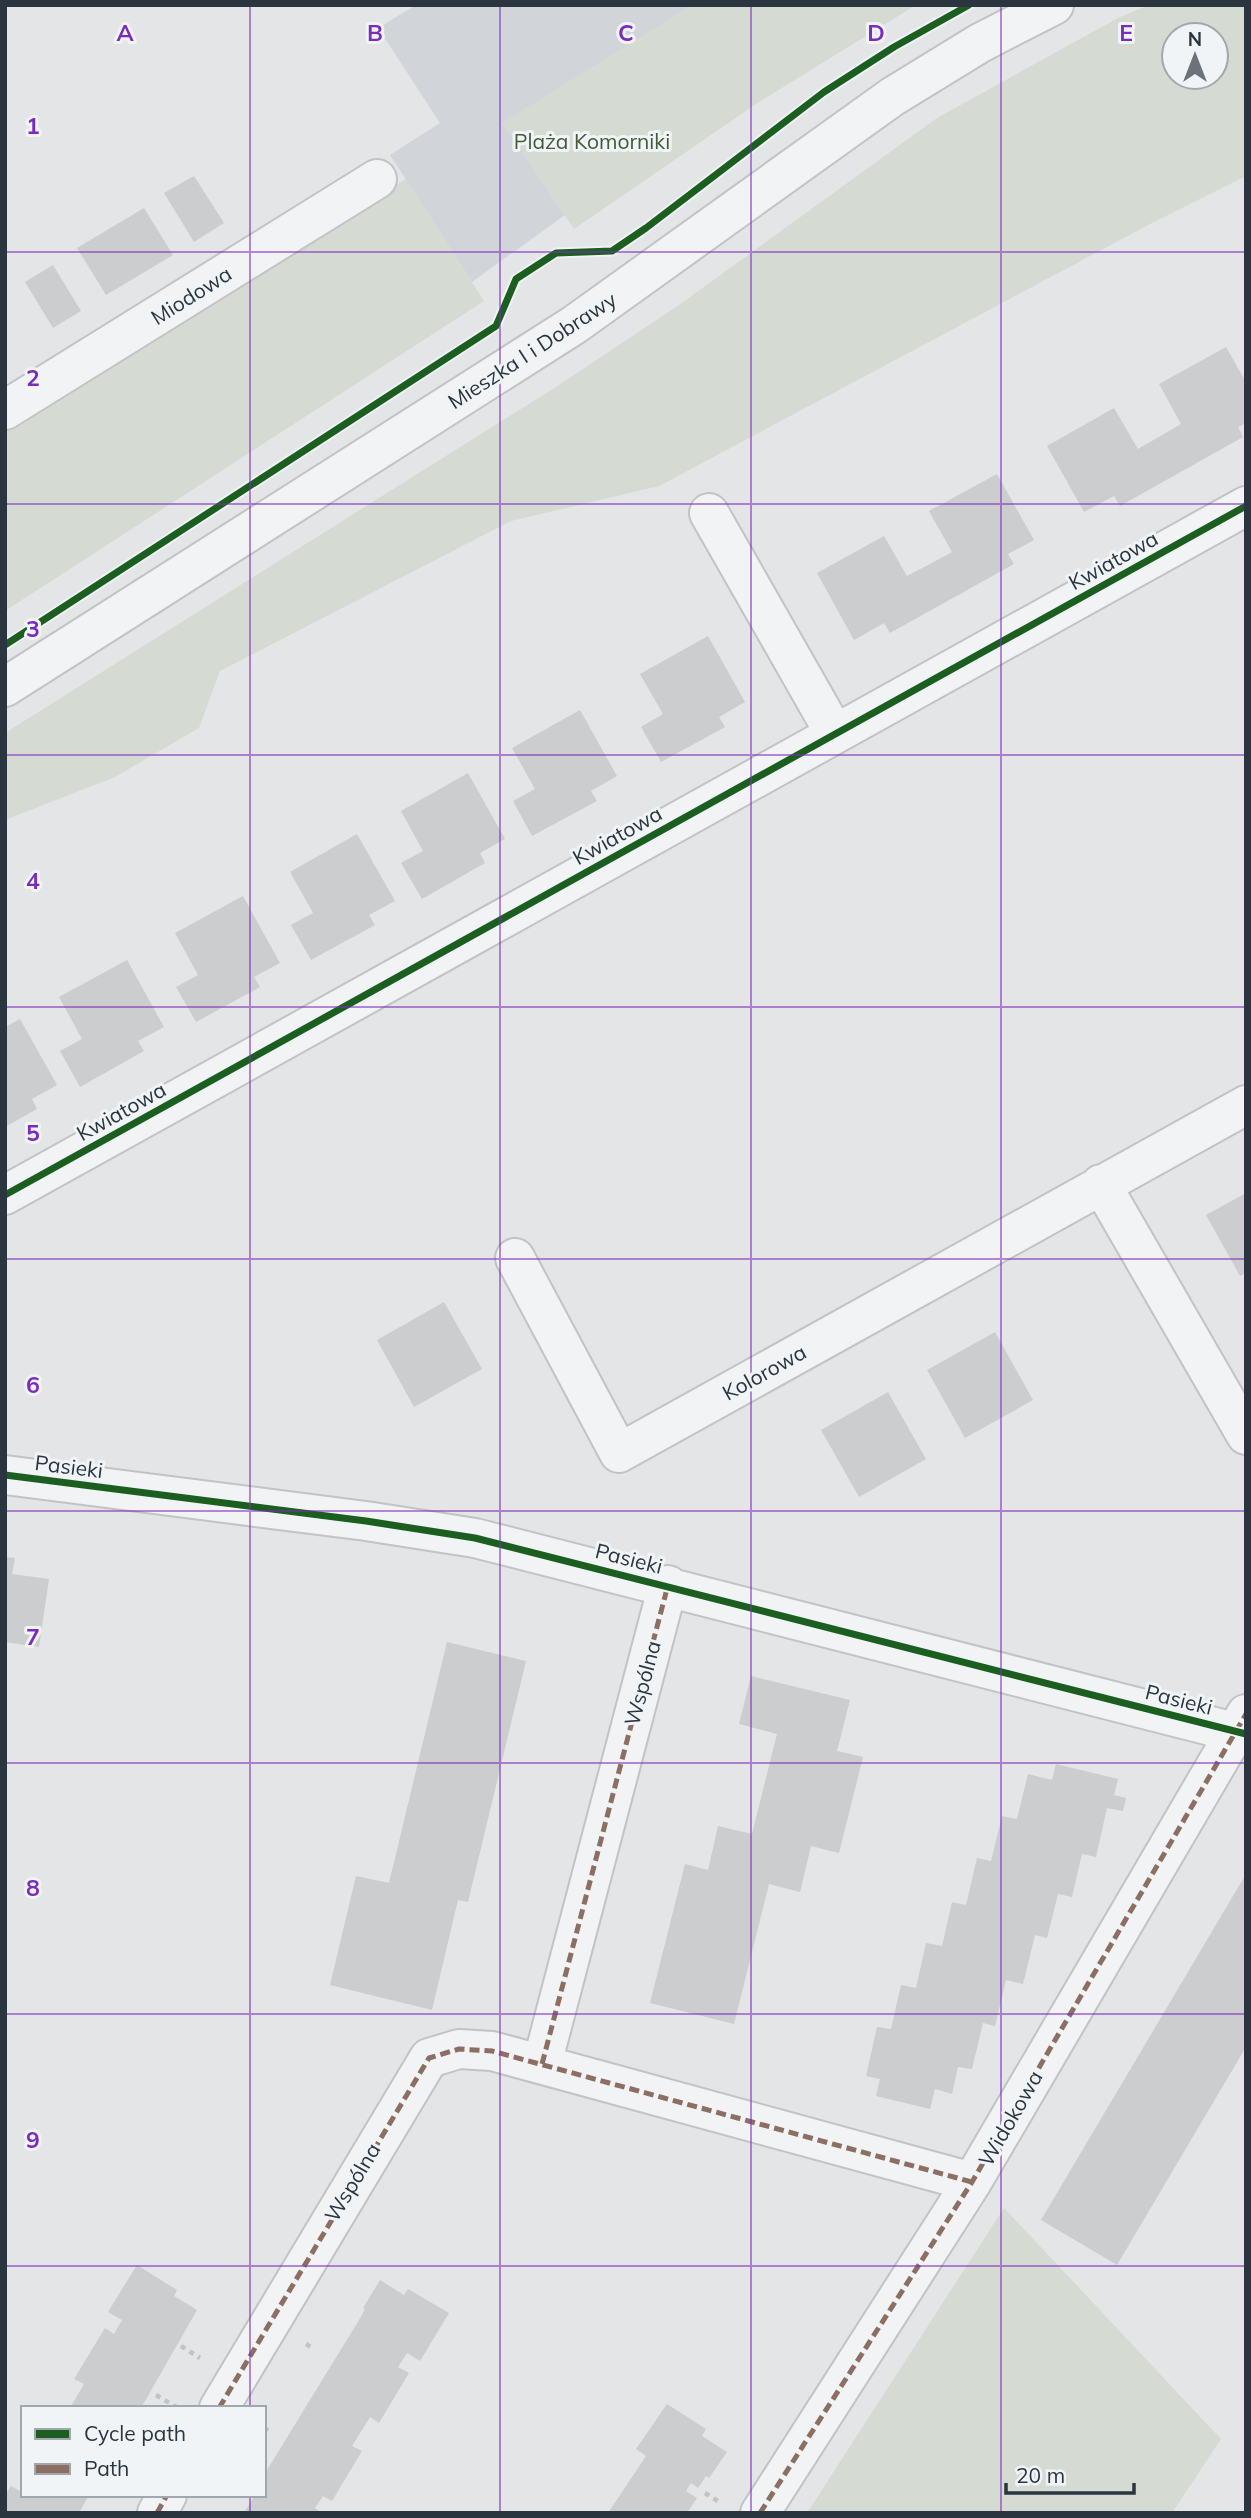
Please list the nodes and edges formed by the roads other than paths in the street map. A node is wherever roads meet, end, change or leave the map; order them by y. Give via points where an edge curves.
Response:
1 (1054, 5) edge
2 (377, 179) dead end
3 (5, 410) edge
4 (1246, 506) edge
5 (709, 513) dead end
6 (5, 687) edge
7 (835, 734) junction
8 (1246, 1105) edge
9 (1101, 1184) junction
10 (5, 1195) edge
11 (514, 1258) dead end
12 (1246, 1435) edge
13 (5, 1475) edge
14 (668, 1586) junction
15 (1240, 1723) edge
16 (542, 2064) junction
17 (972, 2182) junction
18 (220, 2406) edge
19 (166, 2497) edge
20 (157, 2513) edge
21 (760, 2513) edge

1 - 6 street, Mieszka I i Dobrawy via 892,97 574,325
2 - 3 street, Miodowa
4 - 7 street, Kwiatowa
5 - 7 street
7 - 10 street, Kwiatowa
8 - 9 street, Kolorowa
9 - 11 street, Kolorowa via 619,1453
9 - 12 street
13 - 14 street, Pasieki via 475,1538
14 - 15 street, Pasieki
14 - 16 street, Wspólna
15 - 17 street, Widokowa
16 - 17 street, Wspólna
16 - 18 street, Wspólna via 492,2051 459,2049 429,2058
17 - 21 street, Widokowa
19 - 20 street

